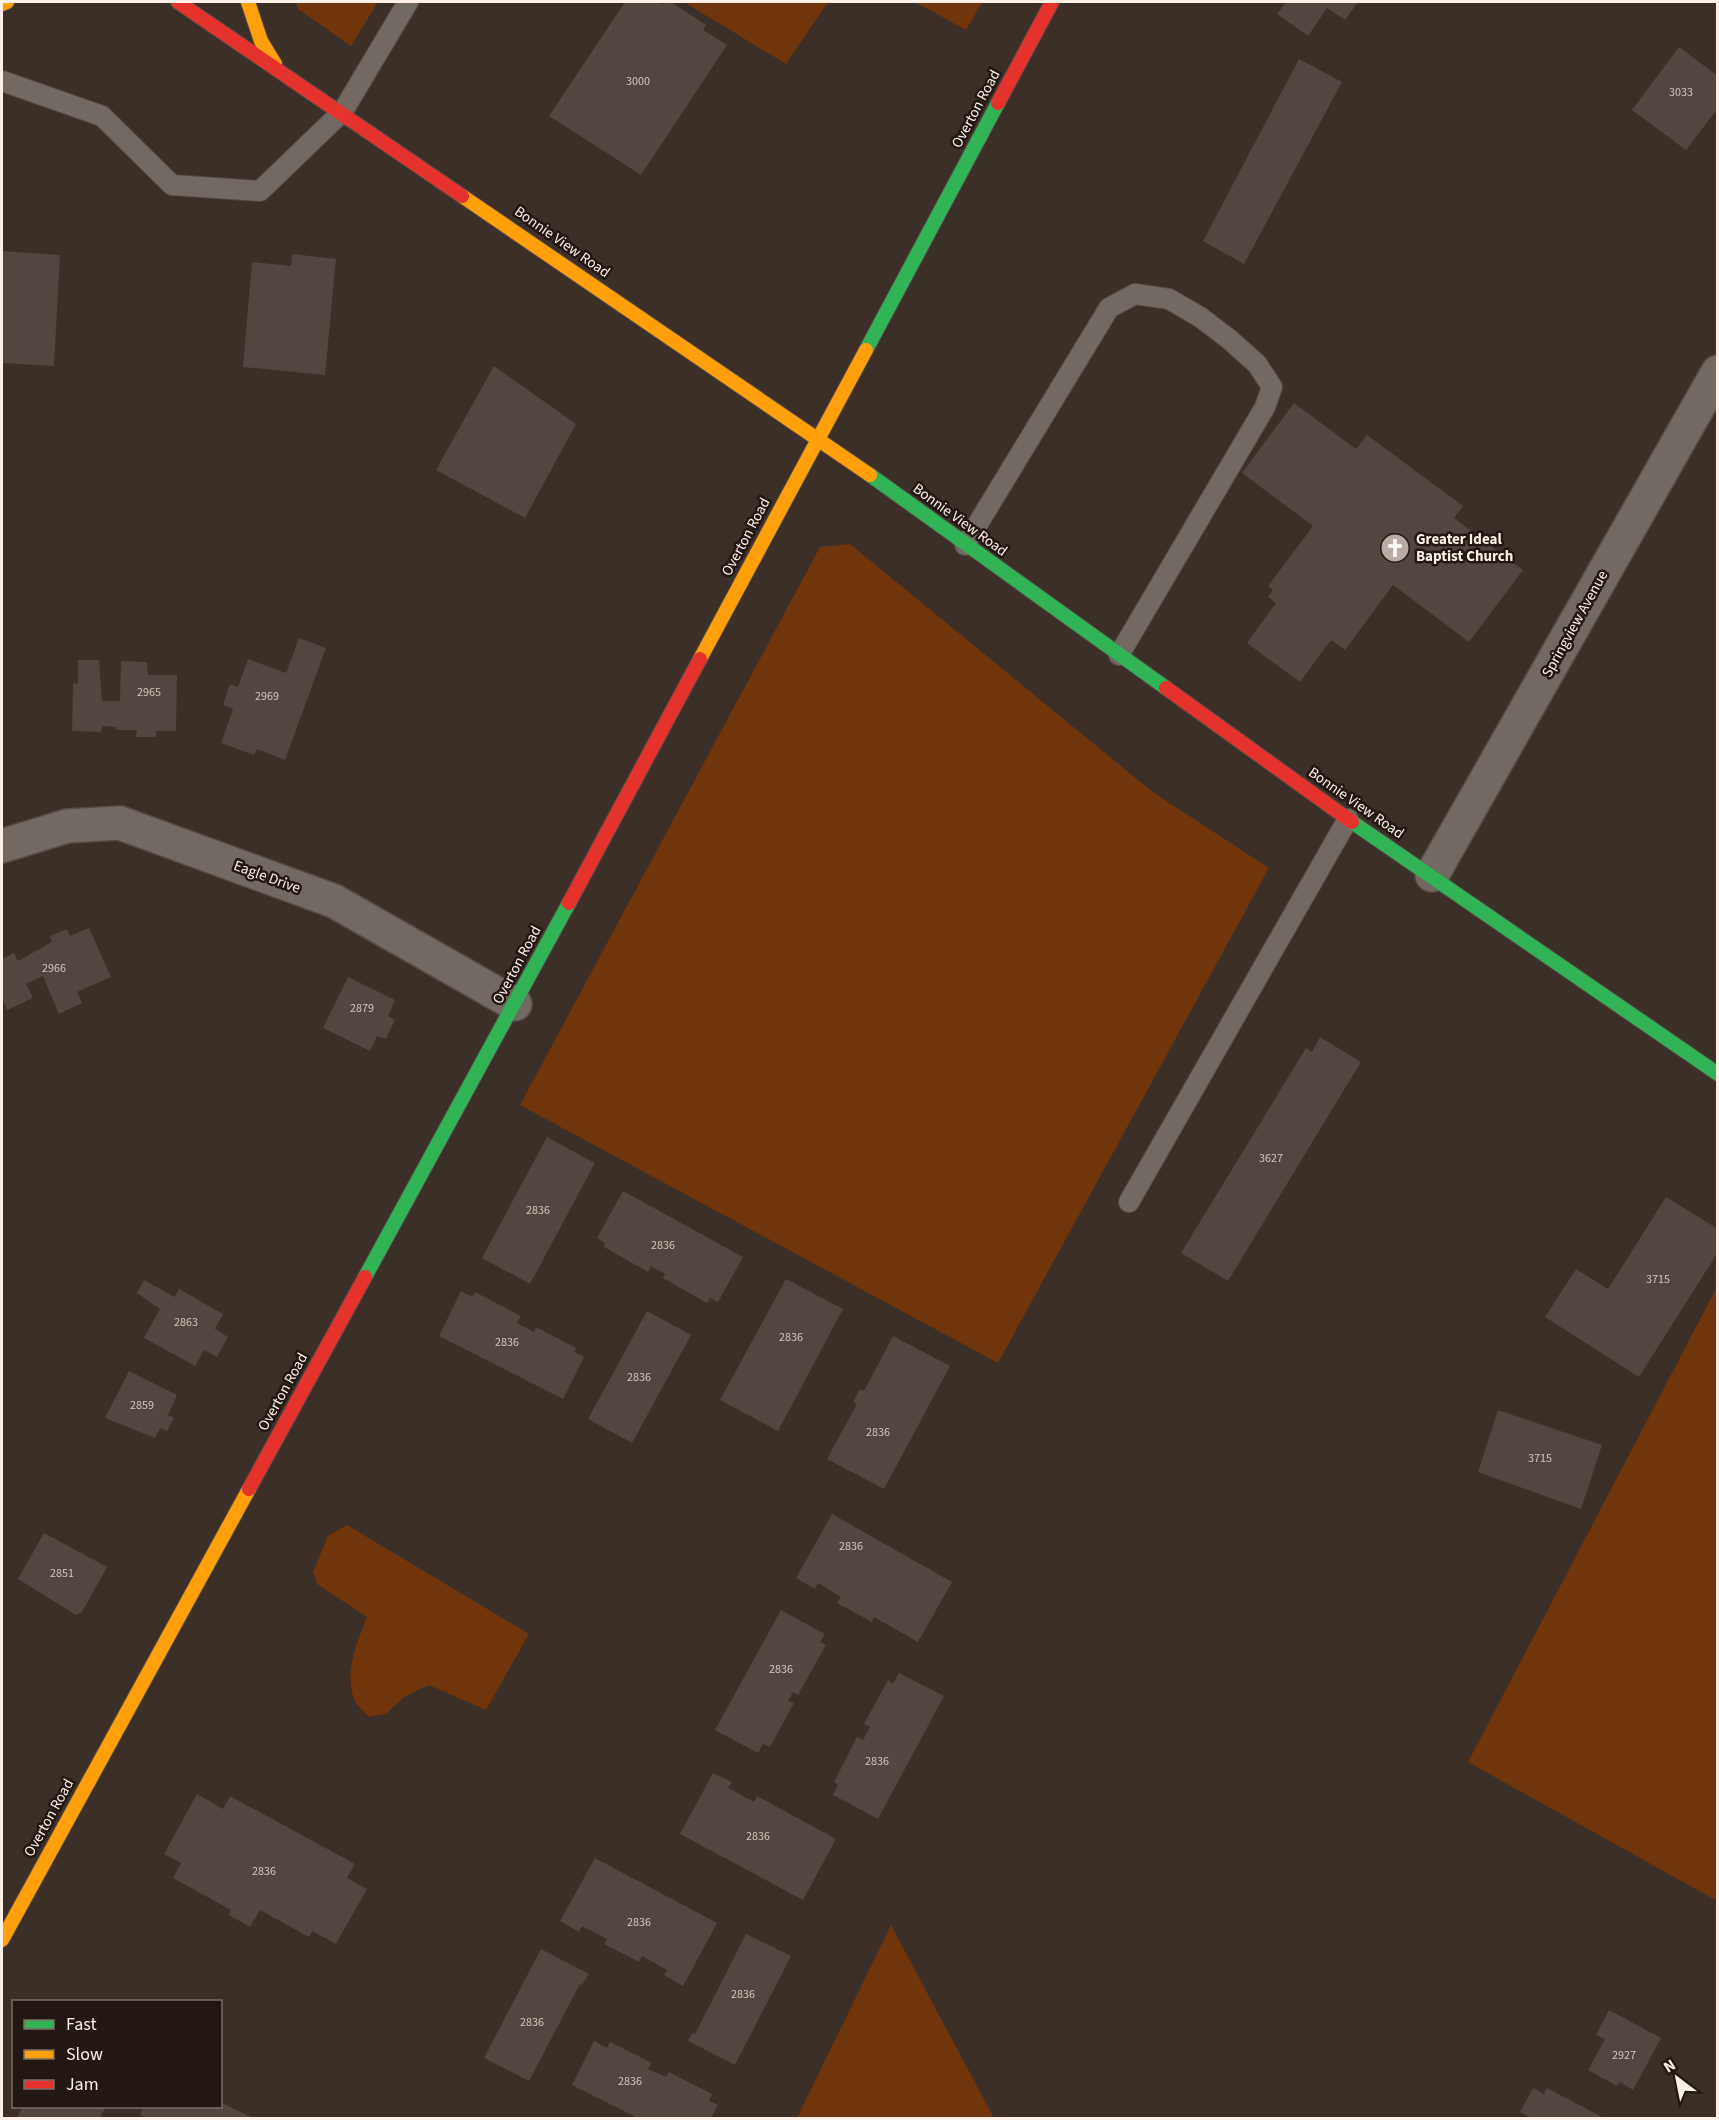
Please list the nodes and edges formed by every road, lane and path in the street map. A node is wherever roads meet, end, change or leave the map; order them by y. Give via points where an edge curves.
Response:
1 (7, 2) edge
2 (178, 2) edge
3 (248, 2) edge
4 (408, 2) edge
5 (1052, 2) edge
6 (2, 4) edge
7 (276, 66) junction
8 (2, 81) edge
9 (343, 111) junction
10 (1718, 372) edge
11 (818, 438) junction
12 (965, 545) junction
13 (1119, 655) junction
14 (1348, 819) junction
15 (2, 846) edge
16 (1432, 875) junction
17 (515, 1004) junction
18 (1718, 1074) edge
19 (1128, 1202) dead end
20 (2, 1940) edge

1 - 6 street
2 - 7 street, Bonnie View Road
3 - 7 street via 261,40
4 - 9 lane
5 - 11 street, Overton Road
7 - 9 street, Bonnie View Road
8 - 9 lane via 102,116 172,185 260,191
9 - 11 street, Bonnie View Road
10 - 16 street, Springview Avenue
11 - 12 street, Bonnie View Road
11 - 17 street, Overton Road
12 - 13 street, Bonnie View Road
12 - 13 lane via 1109,308 1135,294 1169,299 1200,317 1257,364 1272,387 1265,406
13 - 14 street, Bonnie View Road
14 - 16 street, Bonnie View Road
14 - 19 lane
15 - 17 street, Eagle Drive via 67,826 120,823 334,901
16 - 18 street, Bonnie View Road
17 - 20 street, Overton Road

